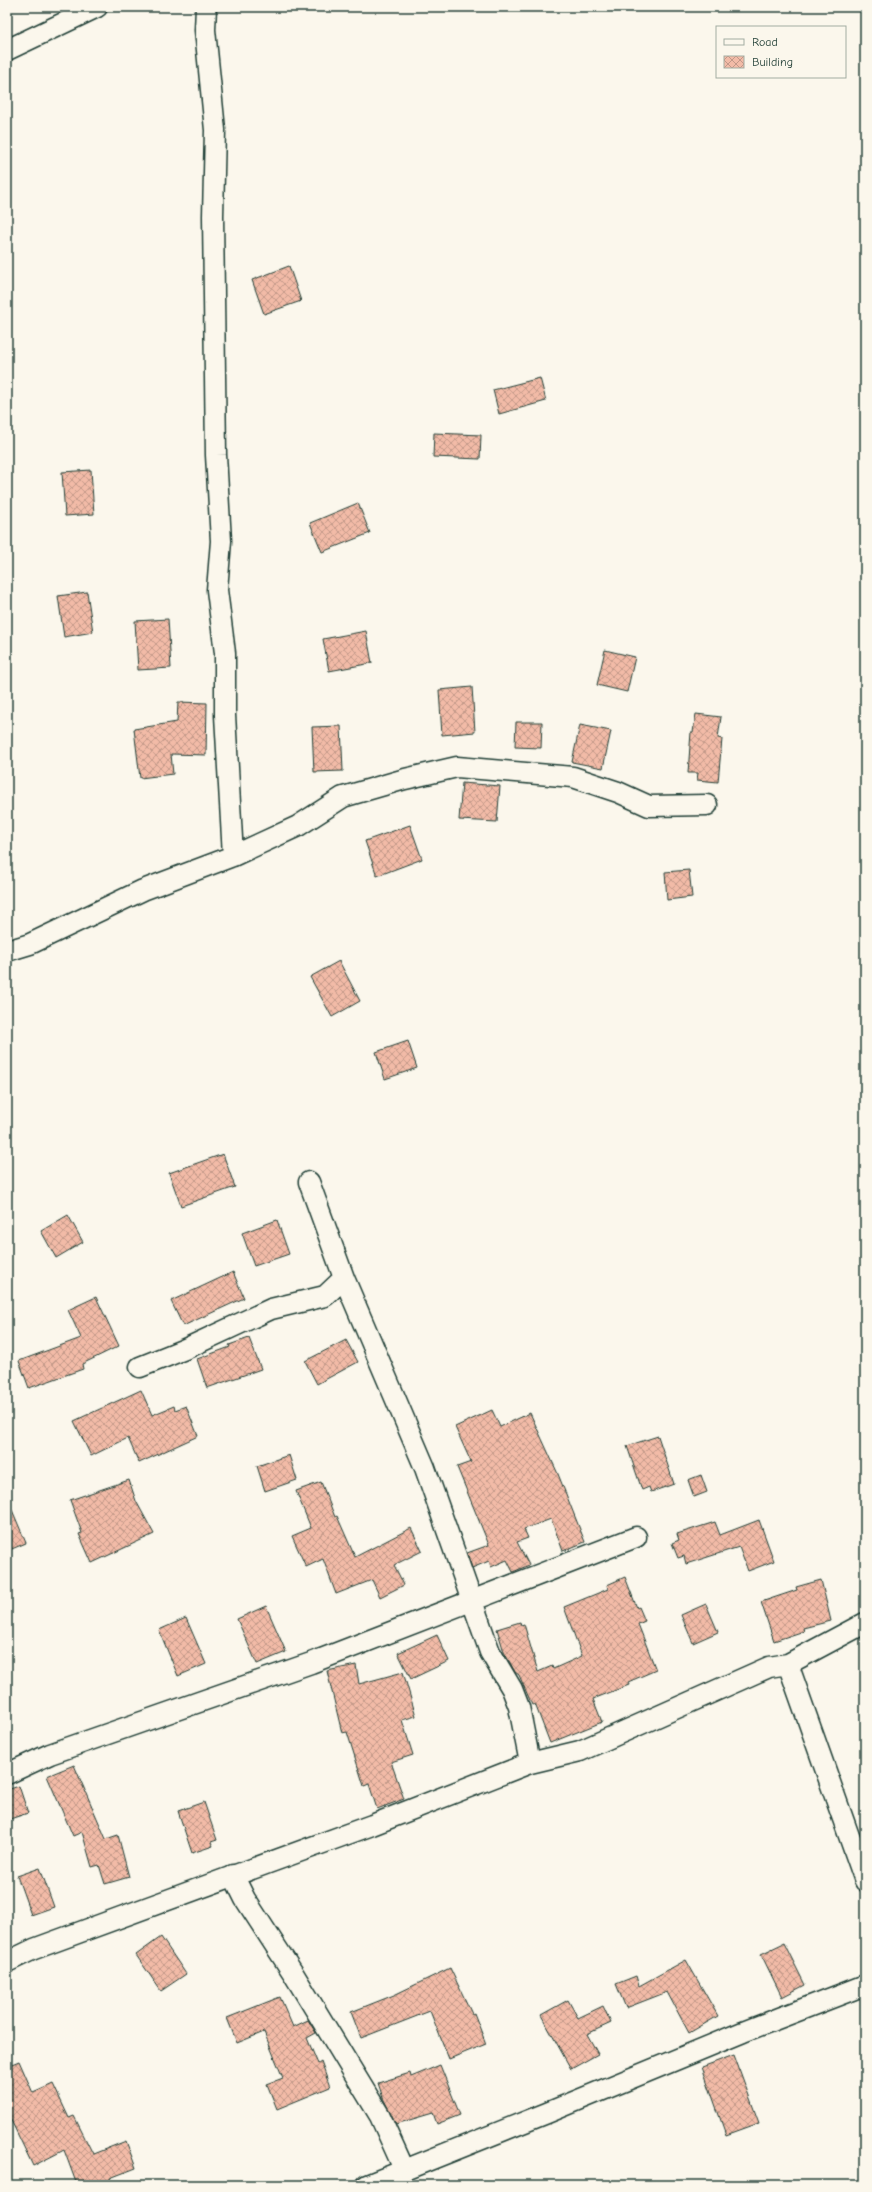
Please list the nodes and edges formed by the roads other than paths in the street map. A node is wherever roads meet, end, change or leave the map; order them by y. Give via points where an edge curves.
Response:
1 (97, 7) edge
2 (206, 7) edge
3 (7, 50) edge
4 (707, 805) dead end
5 (233, 856) junction
6 (7, 951) edge
7 (309, 1182) dead end
8 (344, 1278) junction
9 (140, 1367) dead end
10 (636, 1537) dead end
11 (471, 1601) junction
12 (865, 1623) edge
13 (788, 1664) junction
14 (530, 1763) junction
15 (7, 1774) edge
16 (233, 1875) junction
17 (865, 1881) edge
18 (7, 1962) edge
19 (865, 1985) edge
20 (404, 2169) junction
21 (367, 2185) edge

1 - 3 street
2 - 5 street via 205,30 215,130 213,223 216,447 221,541 217,590 225,653 225,715
4 - 5 street via 649,806 618,792 573,777 458,767 343,797 298,826
5 - 6 street via 143,890 30,944
7 - 8 street
8 - 9 street via 325,1296 271,1309 185,1350
8 - 11 street via 425,1468
10 - 11 street
11 - 14 street via 490,1652 512,1689 519,1707
11 - 15 street via 311,1663 50,1754
12 - 13 street
13 - 14 street via 769,1667 580,1751
13 - 17 street
14 - 16 street via 372,1825
16 - 18 street via 34,1949
16 - 20 street via 245,1899 380,2116
19 - 20 street
20 - 21 street

